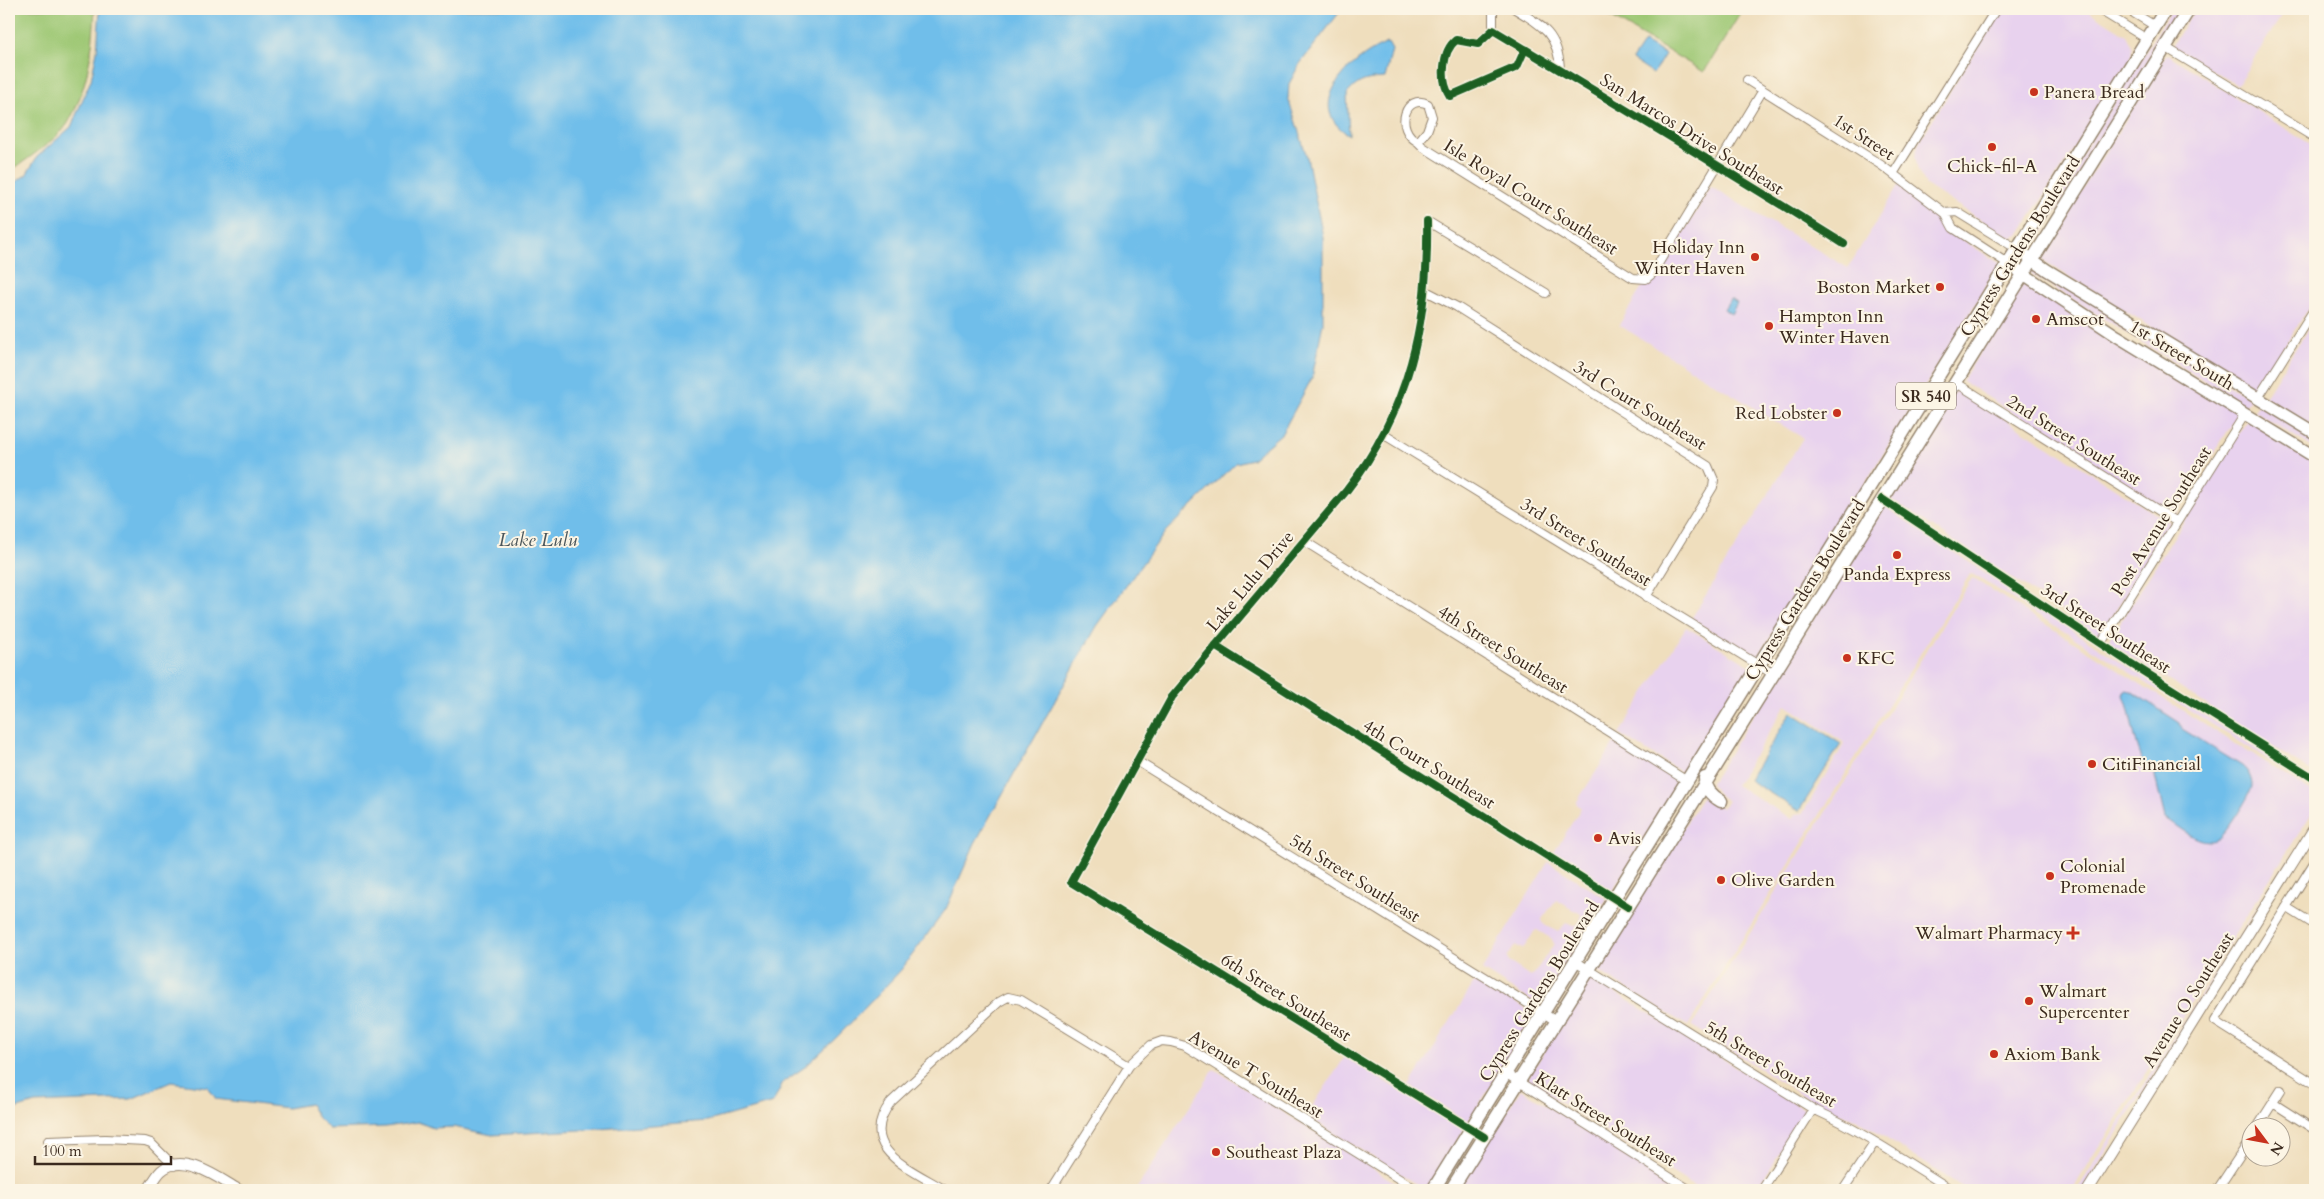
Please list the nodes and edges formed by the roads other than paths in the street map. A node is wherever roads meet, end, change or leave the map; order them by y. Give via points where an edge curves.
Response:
1 (1494, 9) edge
2 (1515, 9) edge
3 (1996, 9) edge
4 (2098, 9) edge
5 (2127, 9) edge
6 (2166, 9) edge
7 (2189, 9) edge
8 (2155, 26) junction
9 (1493, 30) junction
10 (2147, 39) junction
11 (2165, 47) junction
12 (1525, 49) junction
13 (1560, 70) junction
14 (1747, 80) dead end
15 (1761, 88) junction
16 (2315, 138) edge
17 (1418, 142) junction
18 (1718, 166) junction
19 (1893, 174) junction
20 (1946, 213) junction
21 (1844, 244) dead end
22 (2016, 248) junction
23 (2032, 259) junction
24 (2007, 263) junction
25 (2024, 274) junction
26 (1426, 291) junction
27 (1546, 293) dead end
28 (2315, 308) edge
29 (1938, 378) junction
30 (1955, 382) junction
31 (2258, 398) junction
32 (2245, 414) junction
33 (1907, 428) junction
34 (2315, 433) edge
35 (1384, 434) junction
36 (1919, 439) junction
37 (2315, 457) edge
38 (1882, 499) junction
39 (2177, 522) junction
40 (1304, 541) junction
41 (1646, 596) junction
42 (2101, 643) junction
43 (1215, 646) junction
44 (1759, 666) junction
45 (1773, 674) junction
46 (1722, 726) junction
47 (1137, 761) junction
48 (2315, 779) edge
49 (1687, 781) junction
50 (1705, 783) junction
51 (1721, 801) dead end
52 (2315, 828) edge
53 (1671, 837) junction
54 (2315, 861) edge
55 (1071, 882) joint
56 (1614, 898) junction
57 (1628, 907) junction
58 (2286, 907) junction
59 (2315, 925) edge
60 (1575, 961) junction
61 (1588, 970) junction
62 (1543, 1013) junction
63 (1556, 1021) junction
64 (1129, 1066) junction
65 (1505, 1073) junction
66 (1519, 1082) junction
67 (2315, 1084) edge
68 (2281, 1090) dead end
69 (2273, 1103) junction
70 (1813, 1109) junction
71 (2265, 1116) edge
72 (1470, 1128) junction
73 (2315, 1130) edge
74 (1484, 1137) junction
75 (48, 1141) dead end
76 (1875, 1142) junction
77 (2242, 1152) edge
78 (174, 1166) junction
79 (148, 1190) edge
80 (239, 1190) edge
81 (945, 1190) edge
82 (1051, 1190) edge
83 (1417, 1190) edge
84 (1433, 1190) edge
85 (1451, 1190) edge
86 (1690, 1190) edge
87 (1762, 1190) edge
88 (1843, 1190) edge
89 (1952, 1190) edge
90 (2088, 1190) edge
91 (2217, 1190) edge

1 - 9 street
2 - 13 street via 1542,25 1550,34 1560,57
3 - 19 street
4 - 10 street
5 - 8 street
6 - 8 main road, Cypress Gardens Boulevard / SR 540
7 - 11 main road, Cypress Gardens Boulevard / SR 540
8 - 10 main road, Cypress Gardens Boulevard / SR 540
9 - 12 street, San Marcos Drive Southeast
9 - 12 street via 1478,44 1456,40 1450,45 1444,71 1445,88 1450,96 1517,67
10 - 22 main road, Cypress Gardens Boulevard / SR 540
11 - 16 street
11 - 23 main road, Cypress Gardens Boulevard / SR 540
12 - 13 street, San Marcos Drive Southeast
13 - 18 street, San Marcos Drive Southeast
14 - 15 street
15 - 18 street, Isle Royal Court Southeast
15 - 19 street, 1st Street
17 - 17 street, Isle Royal Court Southeast via 1408,136 1404,123 1408,109 1416,101 1422,101 1428,104 1432,121
17 - 18 street, Isle Royal Court Southeast via 1640,280 1652,274
18 - 21 street, San Marcos Drive Southeast
19 - 20 street, 1st Street
20 - 22 street, 1st Street via 1957,212
20 - 24 street, 1st Street via 1953,228
22 - 23 main road, 1st Street South
22 - 24 main road, Cypress Gardens Boulevard / SR 540
23 - 25 main road, Cypress Gardens Boulevard / SR 540
23 - 31 main road, 1st Street South
24 - 25 main road, 1st Street South
24 - 29 main road, Cypress Gardens Boulevard / SR 540
25 - 30 main road, Cypress Gardens Boulevard / SR 540
25 - 32 main road, 1st Street South via 2117,336
26 - 27 street via 1428,221
26 - 35 street, Lake Lulu Drive via 1421,329 1407,378
26 - 41 street, 3rd Court Southeast via 1457,307 1708,466 1714,480 1713,488
28 - 31 street
29 - 33 main road, Cypress Gardens Boulevard / SR 540
29 - 36 main road via 1942,388 1920,428
30 - 36 main road, Cypress Gardens Boulevard / SR 540
30 - 39 street, 2nd Street Southeast
31 - 34 main road, 1st Street South
32 - 37 main road, 1st Street South
32 - 39 street, Post Avenue Southeast
33 - 38 main road
33 - 44 main road, Cypress Gardens Boulevard / SR 540
35 - 40 street, Lake Lulu Drive via 1364,469
35 - 41 street, 3rd Street Southeast
36 - 38 main road, Cypress Gardens Boulevard / SR 540
38 - 42 street, 3rd Street Southeast
38 - 45 main road, Cypress Gardens Boulevard / SR 540
39 - 42 street, Post Avenue Southeast
40 - 43 street, Lake Lulu Drive
40 - 49 street, 4th Street Southeast
41 - 44 street, 3rd Street Southeast
42 - 48 street, 3rd Street Southeast
43 - 47 street, Lake Lulu Drive via 1172,697
43 - 56 street, 4th Court Southeast
44 - 45 street, 3rd Street Southeast
44 - 46 main road, Cypress Gardens Boulevard / SR 540
45 - 50 main road, Cypress Gardens Boulevard / SR 540
46 - 49 main road, Cypress Gardens Boulevard / SR 540
46 - 50 main road via 1704,771
47 - 55 street, Lake Lulu Drive
47 - 62 street, 5th Street Southeast
49 - 53 main road
49 - 56 main road, Cypress Gardens Boulevard / SR 540
50 - 51 main road via 1713,796
50 - 53 main road, Cypress Gardens Boulevard / SR 540
52 - 90 street, Avenue O Southeast
53 - 57 main road, Cypress Gardens Boulevard / SR 540
54 - 58 street
55 - 72 street, 6th Street Southeast
56 - 57 street, 4th Court Southeast
56 - 60 main road, Cypress Gardens Boulevard / SR 540
57 - 61 main road, Cypress Gardens Boulevard / SR 540
58 - 59 street
58 - 67 street via 2215,1022
60 - 61 street, 5th Street Southeast
60 - 62 main road, Cypress Gardens Boulevard / SR 540
61 - 63 main road, Cypress Gardens Boulevard / SR 540
61 - 70 street, 5th Street Southeast
62 - 63 street, 5th Street Southeast
62 - 65 main road, Cypress Gardens Boulevard / SR 540
63 - 66 main road, Cypress Gardens Boulevard / SR 540
64 - 81 street via 1022,1000 1008,997 999,1002 891,1102 880,1120 879,1136 886,1150 896,1160
64 - 82 street, Avenue T Southeast
64 - 83 street, Avenue T Southeast via 1151,1045 1171,1042 1185,1046
65 - 66 street, Klatt Street Southeast
65 - 72 main road, Cypress Gardens Boulevard / SR 540
66 - 74 main road, Cypress Gardens Boulevard / SR 540
66 - 86 street, Klatt Street Southeast
68 - 69 street
69 - 71 street
69 - 73 street
70 - 76 street, 5th Street Southeast
70 - 87 street
72 - 74 street, 6th Street Southeast
72 - 84 main road, Cypress Gardens Boulevard / SR 540
74 - 85 main road, Cypress Gardens Boulevard / SR 540
75 - 78 street via 145,1141
76 - 88 street
76 - 89 street, 5th Street Southeast
77 - 91 street
78 - 79 street via 162,1170
78 - 80 street via 191,1165

